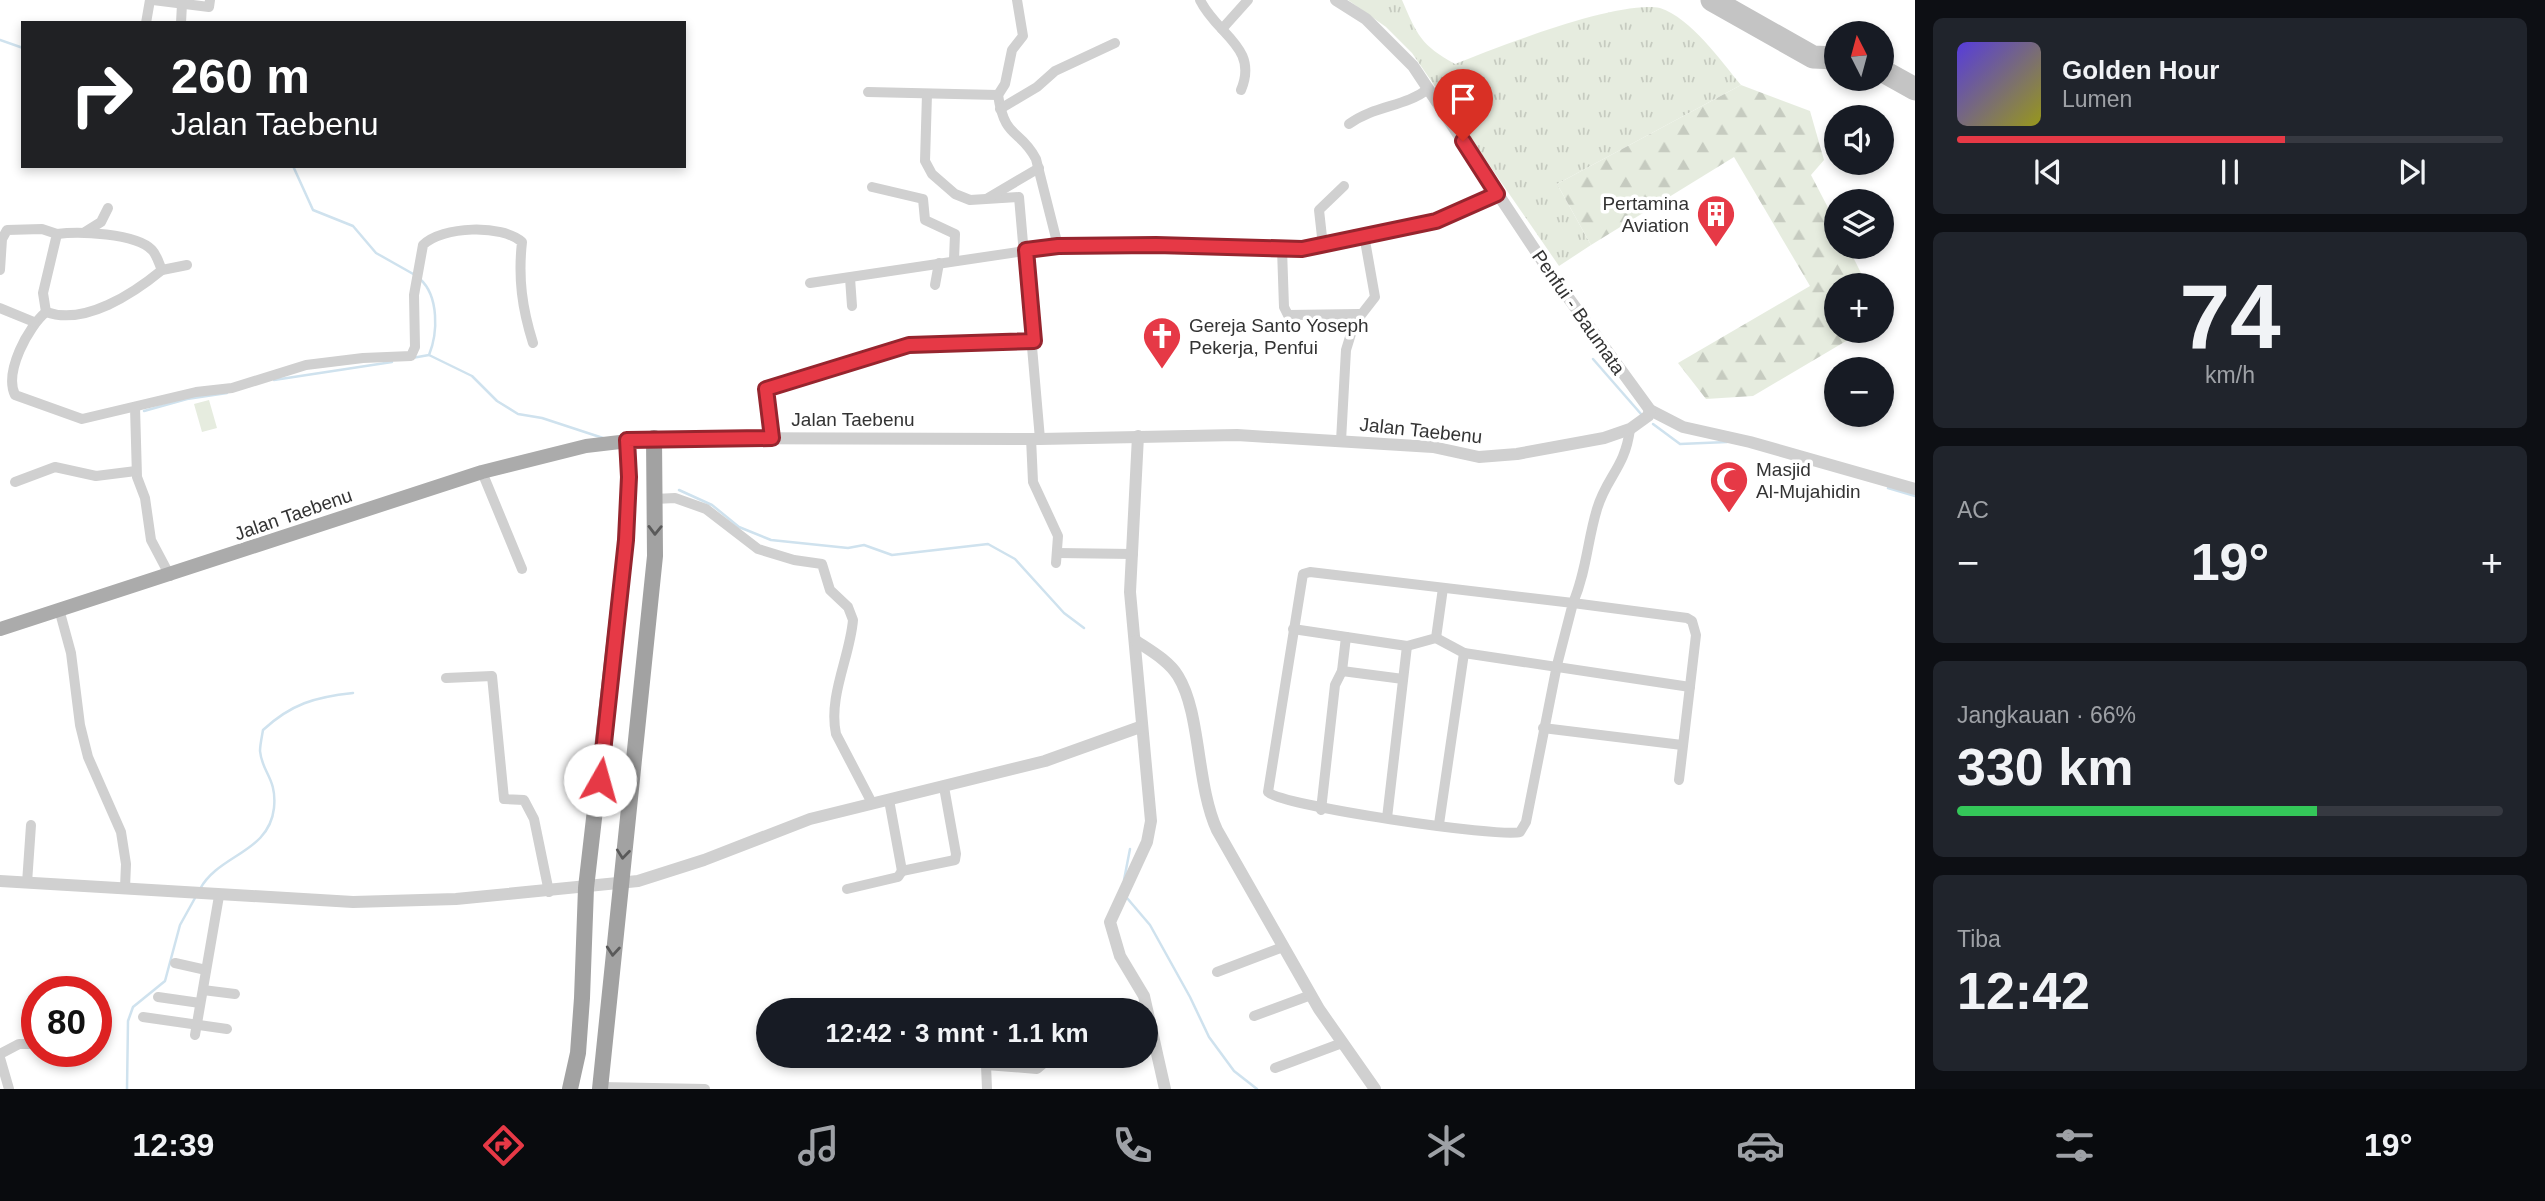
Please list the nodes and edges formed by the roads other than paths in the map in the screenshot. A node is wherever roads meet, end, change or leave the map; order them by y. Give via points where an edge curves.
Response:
1 (152, 0) edge
2 (210, 0) edge
3 (1017, 0) edge
4 (1200, 0) edge
5 (1248, 0) edge
6 (1336, 0) edge
7 (183, 4) junction
8 (147, 21) edge
9 (181, 21) edge
10 (1222, 29) junction
11 (1115, 43) dead end
12 (1428, 89) junction
13 (1241, 90) dead end
14 (868, 92) dead end
15 (927, 94) junction
16 (998, 95) junction
17 (1000, 109) junction
18 (1349, 124) dead end
19 (1039, 168) junction
20 (1343, 186) dead end
21 (872, 187) dead end
22 (1497, 194) junction
23 (984, 200) junction
24 (108, 208) dead end
25 (4, 230) edge
26 (84, 232) junction
27 (57, 234) junction
28 (1364, 235) junction
29 (1058, 246) junction
30 (1323, 246) junction
31 (1282, 249) junction
32 (1026, 250) junction
33 (954, 260) junction
34 (939, 263) junction
35 (187, 265) dead end
36 (0, 270) edge
37 (162, 270) junction
38 (850, 278) junction
39 (810, 283) dead end
40 (935, 285) dead end
41 (852, 306) dead end
42 (0, 308) edge
43 (46, 312) junction
44 (1360, 314) junction
45 (34, 322) junction
46 (1034, 341) junction
47 (533, 343) dead end
48 (135, 407) junction
49 (1647, 415) junction
50 (1630, 429) junction
51 (1138, 436) junction
52 (654, 438) junction
53 (772, 438) junction
54 (1036, 439) junction
55 (621, 440) junction
56 (1341, 441) junction
57 (136, 471) junction
58 (482, 472) junction
59 (15, 482) dead end
60 (1915, 489) edge
61 (655, 499) junction
62 (1133, 554) junction
63 (522, 569) dead end
64 (170, 576) junction
65 (1443, 588) junction
66 (1573, 603) junction
67 (58, 609) junction
68 (0, 629) edge
69 (1293, 629) junction
70 (1346, 637) junction
71 (1436, 638) junction
72 (1136, 641) junction
73 (1407, 646) junction
74 (1464, 653) junction
75 (1557, 666) junction
76 (1342, 671) junction
77 (446, 678) dead end
78 (1403, 678) junction
79 (1690, 687) junction
80 (1140, 727) junction
81 (1544, 729) junction
82 (1682, 745) junction
83 (1679, 780) dead end
84 (944, 787) junction
85 (889, 800) junction
86 (872, 803) junction
87 (1321, 810) junction
88 (1387, 818) junction
89 (1439, 824) junction
90 (31, 825) dead end
91 (902, 871) junction
92 (0, 881) edge
93 (27, 883) junction
94 (619, 883) junction
95 (125, 888) junction
96 (586, 888) junction
97 (847, 889) dead end
98 (549, 891) junction
99 (215, 895) junction
100 (1283, 947) junction
101 (175, 963) dead end
102 (206, 971) junction
103 (1217, 972) dead end
104 (203, 990) junction
105 (234, 994) dead end
106 (1311, 995) junction
107 (158, 997) dead end
108 (201, 1003) junction
109 (1254, 1016) dead end
110 (143, 1017) dead end
111 (228, 1029) dead end
112 (196, 1030) junction
113 (1342, 1043) junction
114 (21, 1044) edge
115 (0, 1056) edge
116 (986, 1068) edge
117 (1275, 1068) dead end
118 (600, 1088) edge
119 (9, 1089) edge
120 (570, 1089) edge
121 (705, 1089) edge
122 (987, 1089) edge
123 (1165, 1089) edge
124 (1375, 1089) edge

1 - 7 street
1 - 8 street
2 - 7 street via 208,7
3 - 16 street via 1023,36 1012,50
4 - 10 street
5 - 10 street
6 - 12 street, Penfui - Baumata via 1393,42
7 - 9 street
10 - 13 street via 1245,59 1248,70
11 - 17 street via 1055,71 1037,88
12 - 18 street via 1366,112
12 - 22 street, Penfui - Baumata
14 - 15 street
15 - 16 street
15 - 23 street via 928,167 961,198
16 - 17 street
17 - 19 street via 1004,124 1032,150
19 - 23 street
19 - 29 street
20 - 30 street via 1319,210
21 - 33 street via 923,199 925,220 956,234
22 - 28 street via 1436,221
22 - 49 street, Penfui - Baumata
23 - 32 street via 1019,197
24 - 26 street via 101,222
25 - 27 street via 42,229
25 - 36 street
26 - 27 street
26 - 37 street via 141,244 152,250
27 - 43 street via 43,293
28 - 30 street
28 - 44 street via 1376,297
29 - 31 street
29 - 32 street
30 - 31 street
31 - 44 street via 1288,315
32 - 33 street
32 - 46 street
33 - 34 street
34 - 38 street
34 - 40 street
35 - 37 street
37 - 43 street via 130,295 92,310
38 - 39 street
38 - 41 street
42 - 45 street
43 - 45 street
44 - 56 street via 1343,364
45 - 48 street via 13,376 15,395 82,419
46 - 53 street via 909,345 766,389
46 - 54 street
47 - 48 street via 522,303 520,239 474,229 441,234 423,245 412,355 327,361
48 - 57 street
49 - 50 street, Jalan Taebenu
49 - 60 street, Penfui - Baumata
50 - 56 street, Jalan Taebenu via 1571,445 1479,457 1433,447
50 - 66 street via 1627,454 1597,511 1585,575
51 - 54 street, Jalan Taebenu
51 - 56 street, Jalan Taebenu
51 - 62 street
52 - 53 street, Jalan Taebenu
52 - 55 main road, Jalan Taebenu
52 - 61 highway
53 - 54 street, Jalan Taebenu
54 - 62 street via 1033,482 1055,528 1056,558
55 - 58 main road, Jalan Taebenu
55 - 96 highway via 629,477 626,540
57 - 59 street via 96,476 55,467
57 - 64 street via 151,540
58 - 63 street
58 - 64 main road, Jalan Taebenu
61 - 86 street via 675,498 706,509 758,549 822,564 830,590 848,607 853,620 836,704 836,734
61 -> 94 highway via 655,556
62 - 72 street via 1130,592
64 - 67 main road, Jalan Taebenu
65 - 66 street
65 - 69 street via 1310,572 1303,574
65 - 71 street
66 - 75 street
66 - 79 street via 1692,621 1696,635
67 - 68 main road, Jalan Taebenu
67 - 95 street via 71,653 88,757 121,832
69 - 70 street
69 - 87 street via 1268,787 1272,796
70 - 73 street
70 - 76 street
71 - 73 street
71 - 74 street
72 - 80 street
72 - 100 street via 1177,674 1185,691 1210,815
73 - 78 street
74 - 75 street
74 - 89 street
75 - 79 street
75 - 81 street
76 - 78 street
76 - 87 street via 1335,685
77 - 98 street via 492,676 504,799 524,800 531,812
78 - 88 street
79 - 82 street
80 - 84 street via 1072,753
80 - 123 street via 1150,832 1110,922 1114,941 1144,996
81 - 82 street
81 - 89 street via 1523,830 1517,834
82 - 83 street
84 - 85 street
84 - 91 street via 955,860
85 - 86 street
85 - 91 street
86 - 94 street via 778,829 638,881
87 - 88 street
88 - 89 street
90 - 93 street
91 - 97 street via 898,877
92 - 93 street
93 - 95 street
94 - 96 street
94 -> 118 highway
95 - 99 street
96 - 98 street
96 - 120 highway via 578,1053
98 - 99 street via 353,902
99 - 102 street
100 - 103 street
100 - 106 street
101 - 102 street
102 - 104 street
104 - 105 street
104 - 108 street
106 - 109 street
106 - 113 street
107 - 108 street
108 - 112 street
110 - 112 street
111 - 112 street
113 - 117 street
113 - 124 street
114 - 115 street
115 - 119 street
116 - 122 street
118 - 121 street

